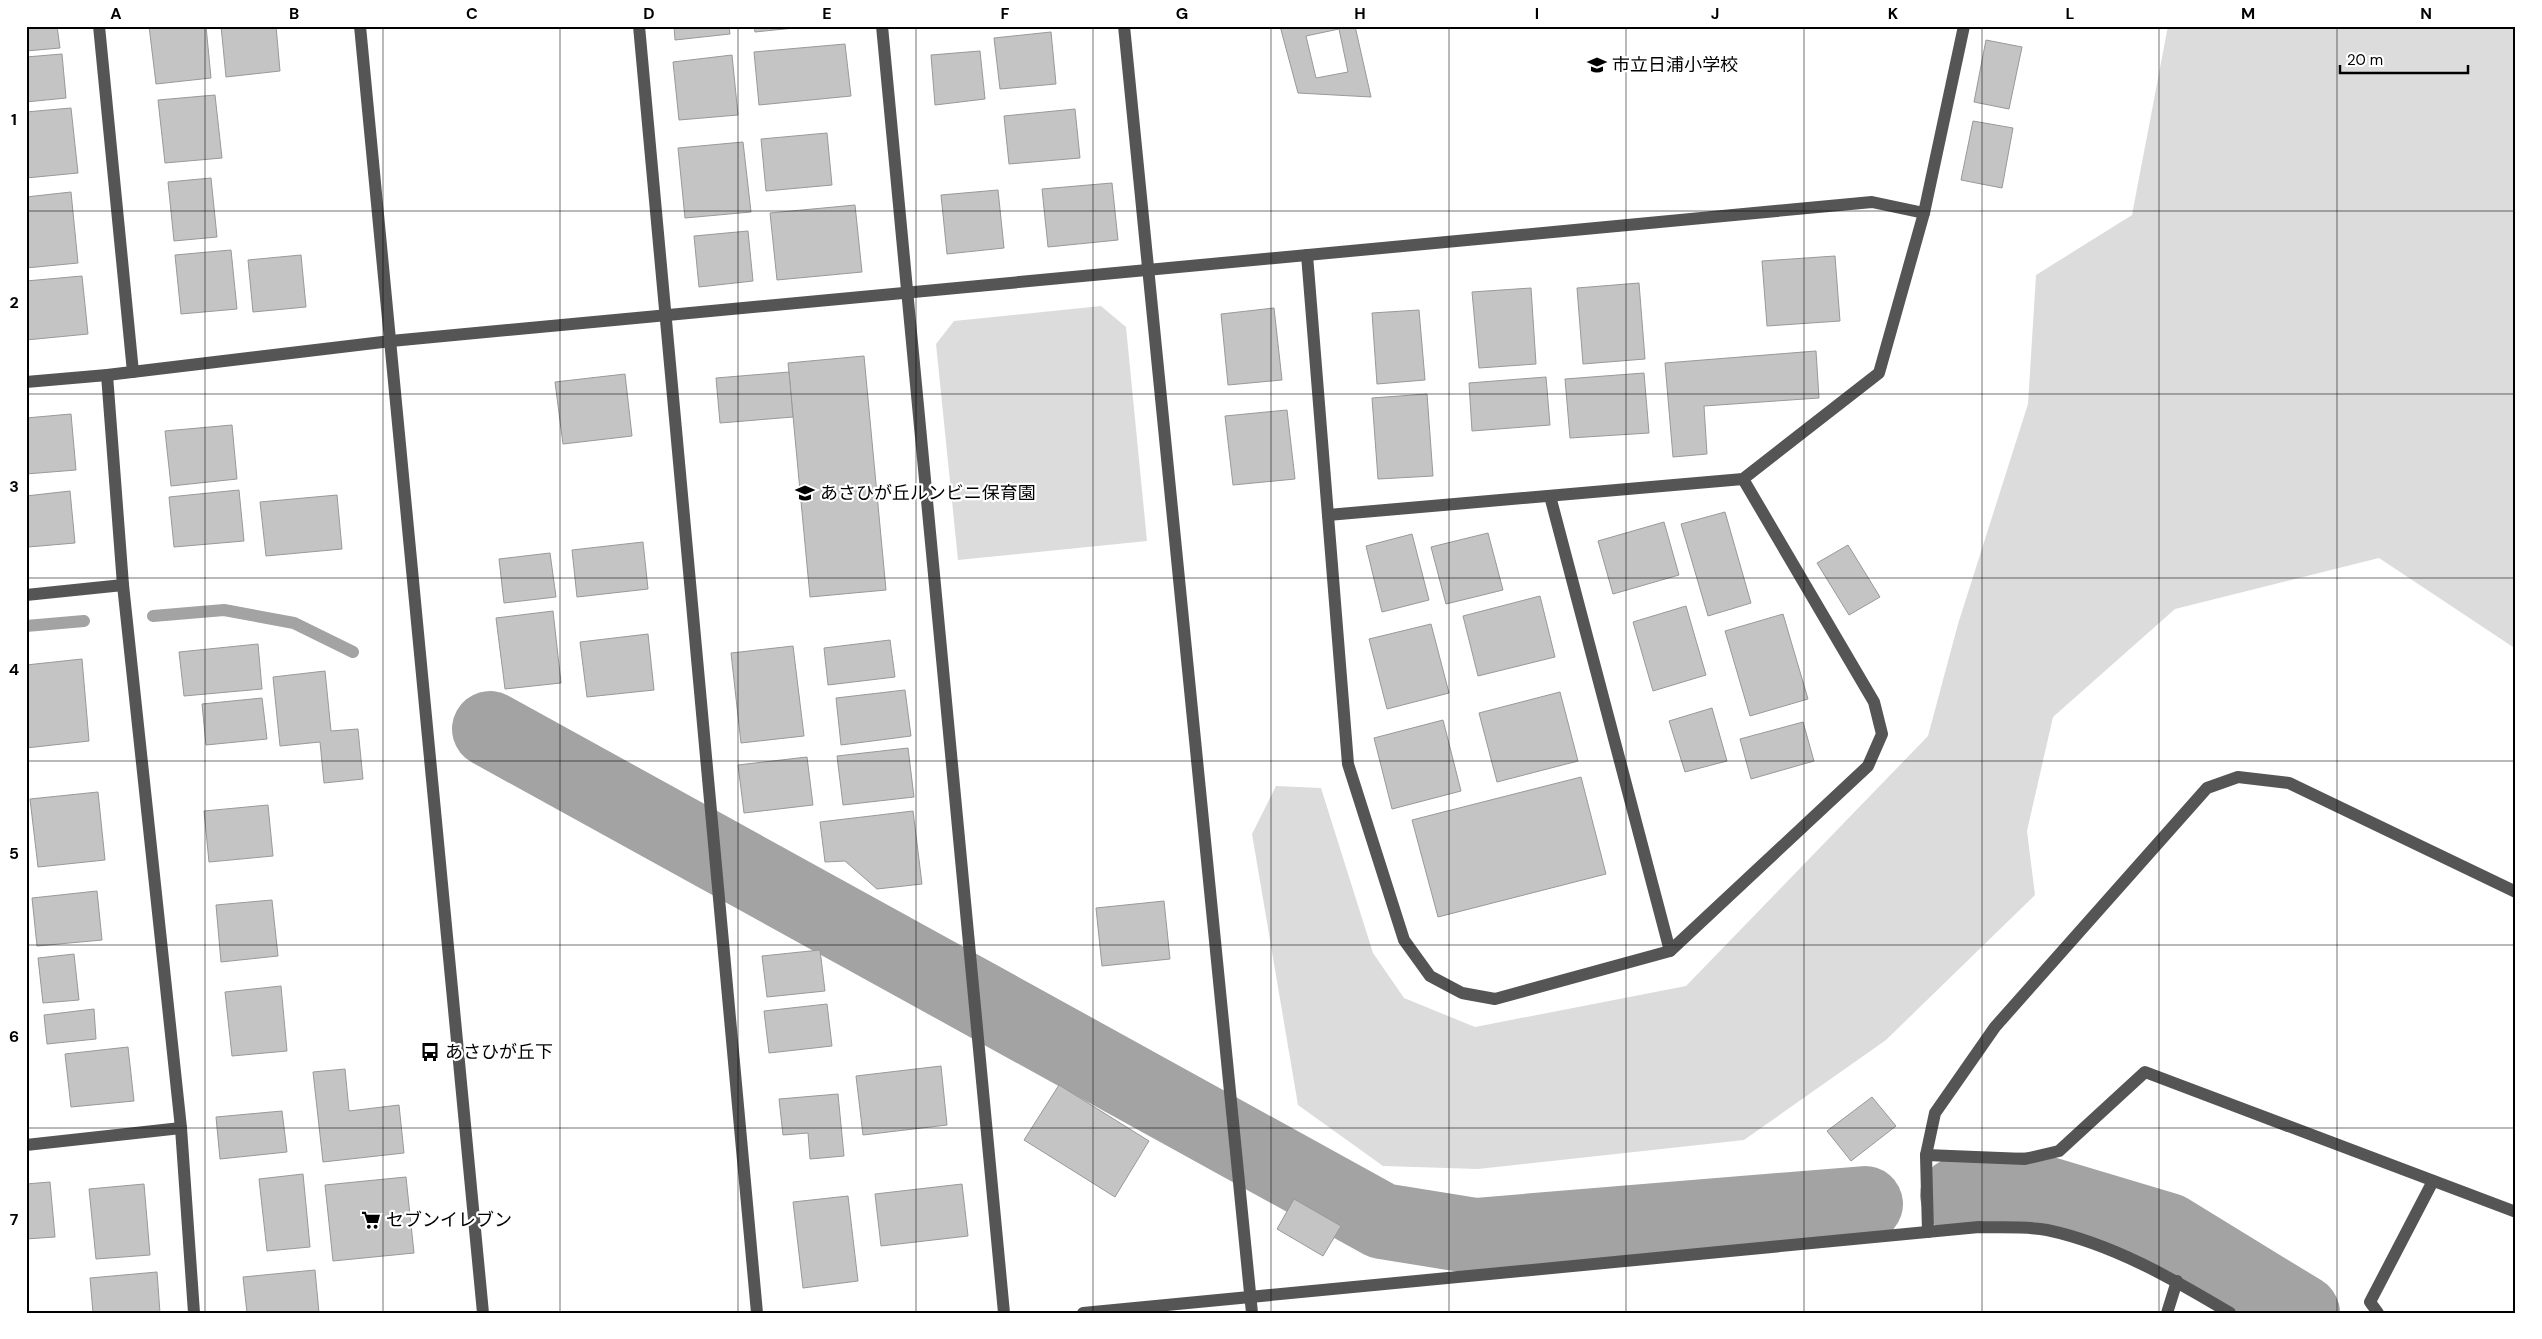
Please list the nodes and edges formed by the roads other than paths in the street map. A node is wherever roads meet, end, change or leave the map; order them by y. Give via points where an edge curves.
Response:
1 (99, 26) edge
2 (360, 26) edge
3 (639, 26) edge
4 (882, 26) edge
5 (1124, 26) edge
6 (1964, 26) edge
7 (1924, 214) junction
8 (1307, 255) junction
9 (1147, 270) junction
10 (907, 293) junction
11 (666, 315) junction
12 (390, 341) junction
13 (133, 372) junction
14 (107, 375) junction
15 (26, 382) edge
16 (1742, 479) junction
17 (1550, 496) junction
18 (1328, 515) junction
19 (123, 585) junction
20 (26, 595) edge
21 (2516, 892) edge
22 (1670, 951) junction
23 (181, 1128) junction
24 (26, 1145) edge
25 (1926, 1155) junction
26 (2434, 1181) junction
27 (2516, 1212) edge
28 (1928, 1232) junction
29 (2177, 1281) junction
30 (1250, 1297) junction
31 (194, 1313) edge
32 (483, 1313) edge
33 (757, 1313) edge
34 (1004, 1313) edge
35 (1083, 1313) edge
36 (1252, 1313) edge
37 (2167, 1313) edge
38 (2230, 1313) edge
39 (2378, 1313) edge

1 - 13 street
2 - 12 street
3 - 11 street
4 - 10 street
5 - 9 street
6 - 7 street
7 - 8 street via 1872,202
7 - 16 street via 1879,373
8 - 9 street
8 - 18 street
9 - 10 street
9 - 30 street
10 - 11 street
10 - 34 street
11 - 12 street
11 - 33 street
12 - 13 street
12 - 32 street
13 - 14 street
14 - 15 street
14 - 19 street
16 - 17 street
16 - 22 street via 1874,702 1882,734 1868,766
17 - 18 street
17 - 22 street
18 - 22 street via 1348,764 1404,940 1430,976 1462,993 1495,999
19 - 20 street
19 - 23 street
21 - 25 street via 2289,783 2238,777 2207,788 1995,1027 1935,1113
23 - 24 street
23 - 31 street
25 - 26 street via 2025,1159 2059,1150 2144,1072
25 - 28 street
26 - 27 street
26 - 39 street via 2370,1302
28 - 29 street via 1979,1227 2046,1230 2106,1247
28 - 30 street
29 - 37 street
29 - 38 street
30 - 35 street
30 - 36 street

